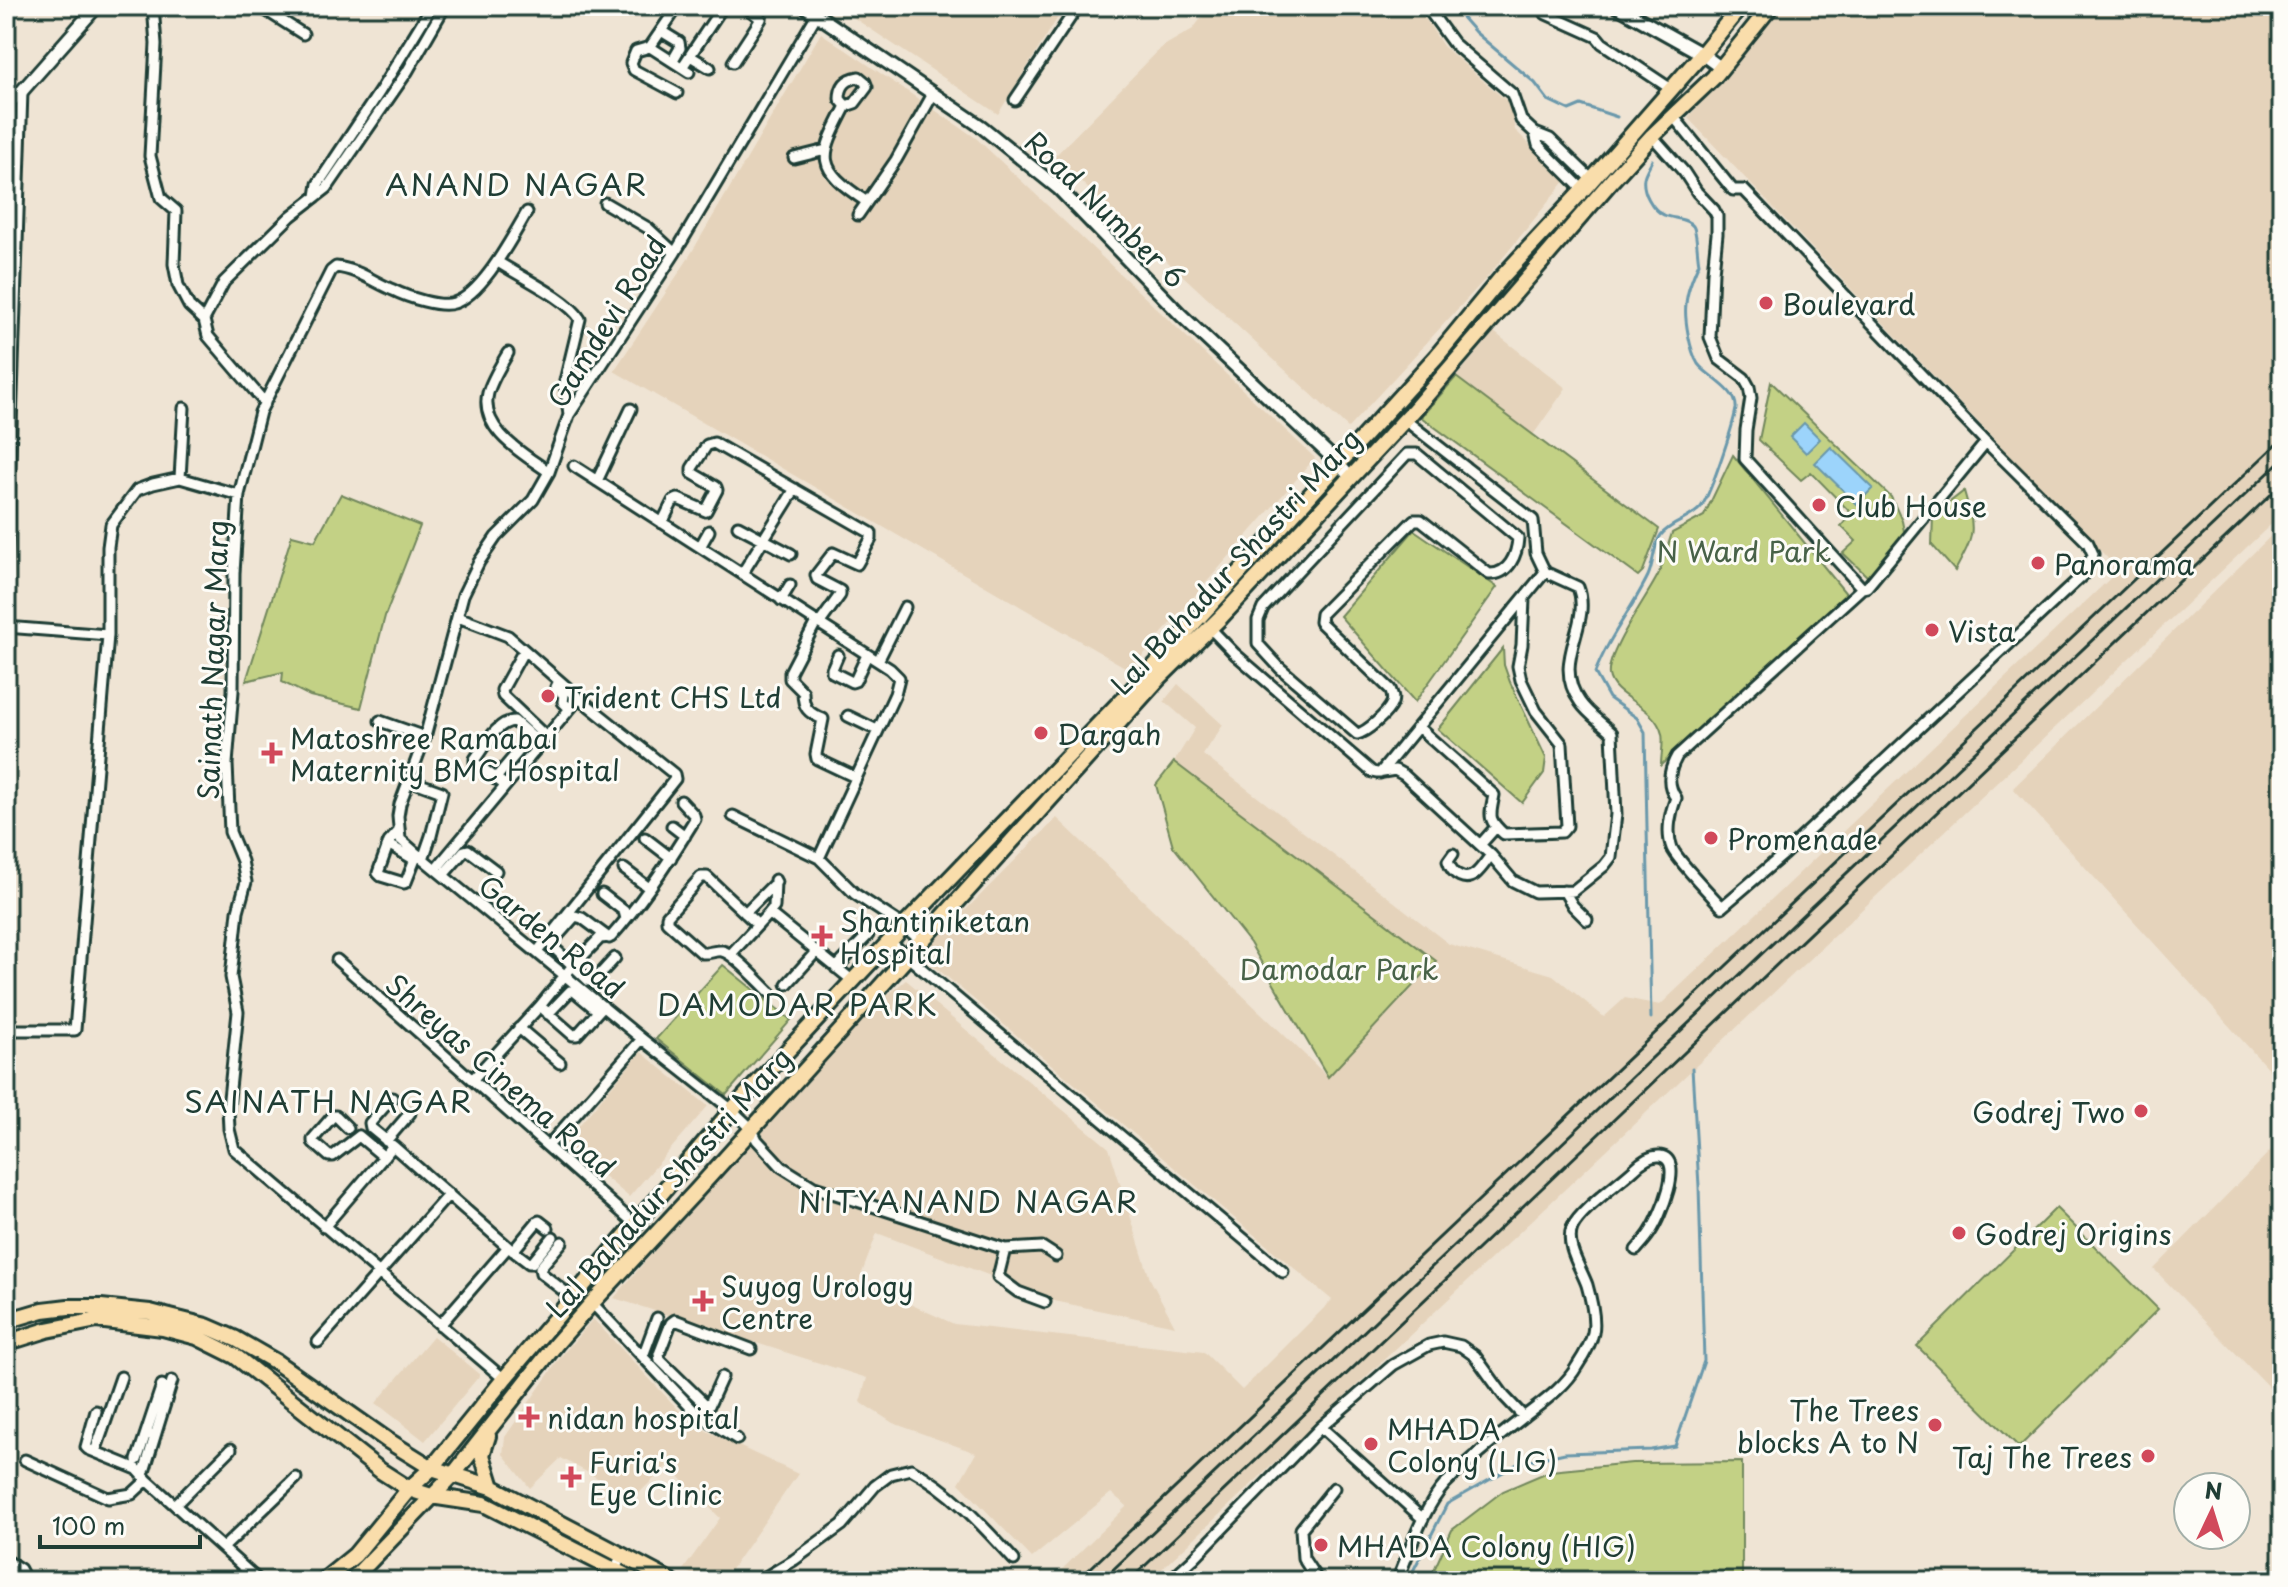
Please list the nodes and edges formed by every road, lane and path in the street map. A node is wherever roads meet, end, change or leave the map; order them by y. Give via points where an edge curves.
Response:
1 (97, 6) edge
2 (153, 6) edge
3 (259, 6) edge
4 (432, 6) edge
5 (445, 6) edge
6 (678, 6) edge
7 (723, 6) edge
8 (745, 6) edge
9 (804, 6) edge
10 (1078, 6) edge
11 (1426, 6) edge
12 (1616, 6) edge
13 (1741, 6) edge
14 (1771, 6) edge
15 (1546, 14) dead end
16 (816, 16) junction
17 (661, 31) junction
18 (303, 34) dead end
19 (650, 47) junction
20 (1702, 54) junction
21 (690, 56) junction
22 (673, 60) junction
23 (733, 62) dead end
24 (710, 68) dead end
25 (1721, 68) junction
26 (1671, 89) junction
27 (22, 91) junction
28 (380, 91) junction
29 (677, 93) dead end
30 (933, 94) junction
31 (390, 99) junction
32 (1015, 100) dead end
33 (6, 105) edge
34 (846, 106) dead end
35 (1673, 116) junction
36 (1652, 136) junction
37 (826, 150) junction
38 (794, 158) dead end
39 (1587, 184) junction
40 (316, 196) junction
41 (867, 202) junction
42 (605, 203) dead end
43 (527, 212) dead end
44 (858, 215) dead end
45 (675, 253) junction
46 (498, 262) junction
47 (204, 320) junction
48 (508, 353) dead end
49 (265, 403) junction
50 (184, 408) dead end
51 (631, 409) dead end
52 (569, 415) junction
53 (1405, 420) junction
54 (1986, 442) junction
55 (1338, 463) junction
56 (574, 466) dead end
57 (1462, 466) junction
58 (549, 472) junction
59 (1350, 477) junction
60 (180, 478) junction
61 (1449, 479) junction
62 (597, 481) junction
63 (795, 489) junction
64 (239, 495) junction
65 (662, 523) junction
66 (738, 526) dead end
67 (709, 531) dead end
68 (763, 540) junction
69 (700, 547) junction
70 (791, 554) dead end
71 (1545, 572) junction
72 (742, 574) junction
73 (6, 579) edge
74 (790, 585) dead end
75 (1862, 588) junction
76 (1524, 599) junction
77 (781, 600) junction
78 (905, 607) dead end
79 (458, 617) junction
80 (817, 623) junction
81 (6, 627) edge
82 (1210, 628) junction
83 (108, 635) junction
84 (524, 650) junction
85 (838, 655) dead end
86 (867, 655) junction
87 (878, 661) junction
88 (1280, 668) junction
89 (1267, 680) junction
90 (559, 681) junction
91 (579, 698) junction
92 (569, 708) junction
93 (848, 716) dead end
94 (380, 721) dead end
95 (1419, 728) junction
96 (877, 730) junction
97 (425, 737) junction
98 (538, 738) junction
99 (1380, 773) junction
100 (855, 777) junction
101 (495, 779) junction
102 (409, 780) junction
103 (505, 785) junction
104 (681, 801) dead end
105 (733, 816) dead end
106 (672, 826) dead end
107 (1496, 827) junction
108 (398, 832) junction
109 (685, 836) junction
110 (645, 838) dead end
111 (388, 844) junction
112 (1480, 845) junction
113 (1453, 854) dead end
114 (1491, 855) junction
115 (418, 857) junction
116 (671, 858) junction
117 (819, 858) junction
118 (624, 869) dead end
119 (496, 871) dead end
120 (440, 872) junction
121 (649, 888) junction
122 (1564, 891) junction
123 (602, 894) dead end
124 (745, 913) junction
125 (769, 913) junction
126 (626, 919) junction
127 (1587, 920) dead end
128 (758, 925) junction
129 (904, 926) junction
130 (868, 935) dead end
131 (609, 938) junction
132 (920, 940) junction
133 (890, 942) junction
134 (537, 952) junction
135 (816, 952) junction
136 (730, 955) junction
137 (908, 956) junction
138 (615, 958) dead end
139 (337, 960) dead end
140 (573, 966) junction
141 (836, 968) junction
142 (565, 975) junction
143 (853, 981) junction
144 (787, 984) dead end
145 (771, 993) dead end
146 (540, 1006) junction
147 (600, 1009) junction
148 (548, 1014) junction
149 (519, 1028) junction
150 (6, 1030) edge
151 (642, 1039) junction
152 (560, 1063) dead end
153 (473, 1079) junction
154 (392, 1098) dead end
155 (732, 1110) junction
156 (410, 1113) dead end
157 (348, 1128) dead end
158 (751, 1128) junction
159 (389, 1143) junction
160 (548, 1146) junction
161 (384, 1157) junction
162 (449, 1194) junction
163 (635, 1224) junction
164 (324, 1227) junction
165 (554, 1236) junction
166 (510, 1249) junction
167 (1005, 1249) junction
168 (1636, 1250) dead end
169 (1056, 1256) dead end
170 (1283, 1272) dead end
171 (379, 1273) junction
172 (573, 1298) junction
173 (1045, 1302) dead end
174 (592, 1303) junction
175 (657, 1318) dead end
176 (6, 1321) edge
177 (440, 1325) junction
178 (318, 1342) dead end
179 (6, 1343) edge
180 (751, 1349) dead end
181 (643, 1356) junction
182 (276, 1362) junction
183 (121, 1377) dead end
184 (722, 1377) dead end
185 (265, 1378) junction
186 (504, 1379) junction
187 (165, 1389) dead end
188 (96, 1411) dead end
189 (706, 1412) junction
190 (1524, 1417) junction
191 (492, 1424) junction
192 (1321, 1427) junction
193 (150, 1434) junction
194 (737, 1439) dead end
195 (231, 1449) dead end
196 (95, 1452) junction
197 (25, 1460) dead end
198 (137, 1460) dead end
199 (432, 1468) junction
200 (453, 1475) junction
201 (145, 1478) junction
202 (296, 1478) dead end
203 (492, 1487) junction
204 (1334, 1488) dead end
205 (409, 1489) junction
206 (431, 1496) junction
207 (520, 1502) junction
208 (176, 1504) junction
209 (512, 1518) junction
210 (1423, 1519) junction
211 (572, 1529) junction
212 (563, 1544) junction
213 (224, 1547) junction
214 (622, 1555) junction
215 (1014, 1560) dead end
216 (6, 1563) edge
217 (612, 1576) edge
218 (18, 1581) edge
219 (26, 1581) edge
220 (259, 1581) edge
221 (323, 1581) edge
222 (351, 1581) edge
223 (636, 1581) edge
224 (671, 1581) edge
225 (759, 1581) edge
226 (1169, 1581) edge
227 (1318, 1581) edge
228 (1397, 1581) edge

1 - 27 street
2 - 47 street via 150,156 161,198 176,211 178,285
3 - 18 street
4 - 28 street
5 - 31 street
6 - 17 street
7 - 21 street
8 - 23 street via 761,19
9 - 16 street, Road Number 6
10 - 32 street
11 - 39 street via 1453,43 1512,94 1538,145
12 - 20 street
13 - 20 main road, Lal Bahadur Shastri Marg
14 - 25 main road, Lal Bahadur Shastri Marg
15 - 26 street via 1597,37
16 - 30 street, Road Number 6
16 - 45 street, Gamdevi Road
17 - 19 street
17 - 22 street via 679,42
19 - 22 street
19 - 29 street via 636,51 634,70
20 - 25 street
20 - 26 main road, Lal Bahadur Shastri Marg
21 - 22 street via 686,69
21 - 24 street
25 - 35 main road, Lal Bahadur Shastri Marg
26 - 39 main road, Lal Bahadur Shastri Marg
27 - 33 street
27 - 73 street
28 - 31 street
28 - 40 street via 318,184
30 - 41 street
30 - 55 street, Road Number 6 via 1059,189 1181,315
31 - 40 street
34 - 37 street
35 - 36 main road, Lal Bahadur Shastri Marg
35 - 54 street via 1733,190 1744,190
36 - 53 main road, Lal Bahadur Shastri Marg
36 - 75 street via 1717,216 1710,337 1719,359 1749,387 1745,459
37 - 38 street
37 - 41 street via 826,165 836,178
39 - 55 main road, Lal Bahadur Shastri Marg
40 - 47 street via 224,282
41 - 44 street
42 - 45 street via 648,228
43 - 46 street
45 - 52 street, Gamdevi Road
46 - 49 street, Sainath Nagar Marg via 453,304 397,292 336,267
46 - 52 street via 580,319 565,381
47 - 49 street via 208,336
48 - 58 street via 488,392 491,424
49 - 64 street, Sainath Nagar Marg
50 - 60 street
51 - 62 street
52 - 58 street, Gamdevi Road
53 - 57 street
53 - 59 main road, Lal Bahadur Shastri Marg
54 - 75 street
54 - 75 street via 2088,543 2093,554 2085,573 1722,907 1672,850 1676,798 1669,770 1677,756
55 - 59 street, Road Number 6
55 - 129 main road, Lal Bahadur Shastri Marg via 1151,670
56 - 62 street
57 - 61 street
57 - 71 street via 1533,520 1536,553
58 - 79 street, Gamdevi Road via 533,500 479,562
59 - 82 main road, Lal Bahadur Shastri Marg
60 - 64 street
60 - 83 street via 137,490 111,525
61 - 88 street via 1417,454 1407,454 1263,608 1258,644
61 - 88 street via 1518,538 1518,548 1505,570 1489,574 1421,520 1414,520 1321,614 1320,622 1390,689 1392,704 1377,721 1357,734
62 - 65 street
63 - 65 street via 714,443 692,468 717,490 706,511 678,499
63 - 68 street
63 - 80 street via 871,533 857,564 833,553 816,575 840,591
64 - 164 street, Sainath Nagar Marg via 227,764 230,832 246,882 231,977 238,1012 229,1129 234,1149
65 - 69 street
66 - 68 street
67 - 69 street
68 - 70 street
68 - 72 street
69 - 72 street
71 - 76 street
71 - 122 street via 1578,587 1584,602 1569,658 1570,681 1580,703 1612,733 1616,814 1611,857 1573,891
72 - 77 street
74 - 77 street
76 - 95 street
76 - 107 street via 1518,666 1536,711 1562,744 1567,826 1562,832 1504,834
77 - 80 street
78 - 87 street
79 - 84 street via 508,636
79 - 97 street, Gamdevi Road
80 - 86 street
80 - 100 street via 790,679 803,692 808,711 823,719 817,759
81 - 83 street
82 - 89 street
82 - 132 main road, Lal Bahadur Shastri Marg
83 - 150 street via 75,1030
84 - 90 street
84 - 98 street via 502,690 525,711
85 - 86 street via 832,672 852,682
86 - 87 street
87 - 96 street via 899,678
88 - 89 street
89 - 99 street via 1372,772
90 - 91 street
90 - 92 street via 556,687
91 - 92 street
91 - 134 street via 675,779
92 - 98 street
93 - 96 street
94 - 97 street
95 - 99 street
95 - 107 street via 1494,795 1490,815
96 - 100 street
97 - 102 street, Gamdevi Road
98 - 101 street
98 - 101 street via 514,721 501,724 475,759
98 - 103 street
99 - 112 street via 1395,770 1404,775
100 - 117 street
101 - 103 street
102 - 108 street, Gamdevi Road
102 - 115 street via 442,792 431,836
103 - 120 street
104 - 109 street via 695,819
105 - 117 street
106 - 109 street
107 - 112 street
108 - 111 street
108 - 115 street
109 - 116 street
110 - 116 street
111 - 115 street
111 - 115 street via 381,876 406,882
112 - 114 street
113 - 114 street via 1448,865 1467,879
114 - 122 street via 1523,887
115 - 120 street
116 - 121 street
117 - 129 street via 855,894
118 - 121 street
119 - 120 street via 468,850
120 - 134 street, Garden Road
121 - 126 street
122 - 127 street
123 - 126 street via 624,911
124 - 125 street via 775,879
124 - 128 street
124 - 136 street via 701,877 667,916 667,922 702,953
125 - 128 street
125 - 135 street
126 - 131 street
128 - 136 street
129 - 132 street
129 - 133 main road, Lal Bahadur Shastri Marg
130 - 141 street
131 - 140 street via 600,938
131 - 140 street via 575,916 552,946
132 - 137 main road, Lal Bahadur Shastri Marg
133 - 137 street
133 - 143 main road, Lal Bahadur Shastri Marg
134 - 142 street, Garden Road
135 - 141 street
135 - 144 street
136 - 145 street
137 - 158 main road, Lal Bahadur Shastri Marg
137 - 170 street
138 - 140 street via 594,981
139 - 153 street, Shreyas Cinema Road
140 - 142 street
141 - 143 street
142 - 146 street
142 - 147 street, Garden Road
143 - 155 main road, Lal Bahadur Shastri Marg
146 - 148 street
146 - 149 street
147 - 148 street via 570,991
147 - 148 street via 577,1035
147 - 151 street, Garden Road
149 - 152 street
149 - 153 street
151 - 155 street, Garden Road
151 - 160 street
153 - 160 street, Shreyas Cinema Road
154 - 159 street via 370,1123
155 - 158 street, Garden Road
155 - 163 main road, Lal Bahadur Shastri Marg
156 - 159 street
157 - 161 street via 333,1116 313,1142 333,1156 359,1136
158 - 167 street, Garden Road via 782,1167 814,1187
158 - 174 main road, Lal Bahadur Shastri Marg
159 - 161 street
159 - 162 street
160 - 163 street, Shreyas Cinema Road
161 - 164 street
162 - 166 street
162 - 171 street
163 - 172 main road, Lal Bahadur Shastri Marg
164 - 171 street, Sainath Nagar Marg
165 - 166 street via 532,1263
165 - 166 street via 539,1221
165 - 172 street via 541,1273
166 - 177 street
167 - 169 street, Garden Road via 1042,1247
167 - 173 street via 998,1277
168 - 190 street via 1662,1210 1669,1184 1671,1164 1660,1156 1636,1166 1571,1229 1570,1245 1592,1306 1593,1334 1576,1369
171 - 177 street, Sainath Nagar Marg
171 - 178 street
172 - 186 main road, Lal Bahadur Shastri Marg
174 - 181 street
174 - 191 main road, Lal Bahadur Shastri Marg
175 - 181 street
176 - 182 main road via 68,1307 150,1312 206,1326
177 - 186 street, Sainath Nagar Marg
179 - 185 main road via 97,1320 140,1324 197,1337
180 - 189 street via 675,1320 671,1323 660,1360
181 - 189 street via 696,1413
182 - 185 main road
182 - 199 main road
183 - 196 street
184 - 189 street
185 - 205 main road
186 - 199 main road, Lal Bahadur Shastri Marg
187 - 193 street
188 - 196 street via 86,1447
189 - 194 street
190 - 192 street via 1475,1356 1443,1342 1393,1365
190 - 210 street via 1444,1486
191 - 200 main road, Lal Bahadur Shastri Marg
191 - 203 main road via 482,1455
192 - 210 street
192 - 226 street
193 - 198 street
193 - 201 street
195 - 208 street
196 - 201 street via 137,1469
197 - 201 street via 108,1498 132,1494
199 - 200 main road
199 - 205 main road, Lal Bahadur Shastri Marg
200 - 203 main road
200 - 206 main road, Lal Bahadur Shastri Marg
201 - 208 street
202 - 213 street
203 - 207 main road
204 - 227 street via 1301,1529 1303,1558
205 - 206 main road
205 - 221 main road, Lal Bahadur Shastri Marg via 355,1555
206 - 209 main road via 484,1504
206 - 222 main road, Lal Bahadur Shastri Marg
207 - 209 main road
207 - 211 main road
208 - 213 street
209 - 212 main road
210 - 228 street
211 - 212 main road
211 - 214 main road
212 - 217 main road
213 - 220 street
214 - 217 street
214 - 224 main road
215 - 225 street via 964,1506 911,1469 891,1474 842,1525
216 - 218 street
216 - 219 street via 20,1569
217 - 223 main road

